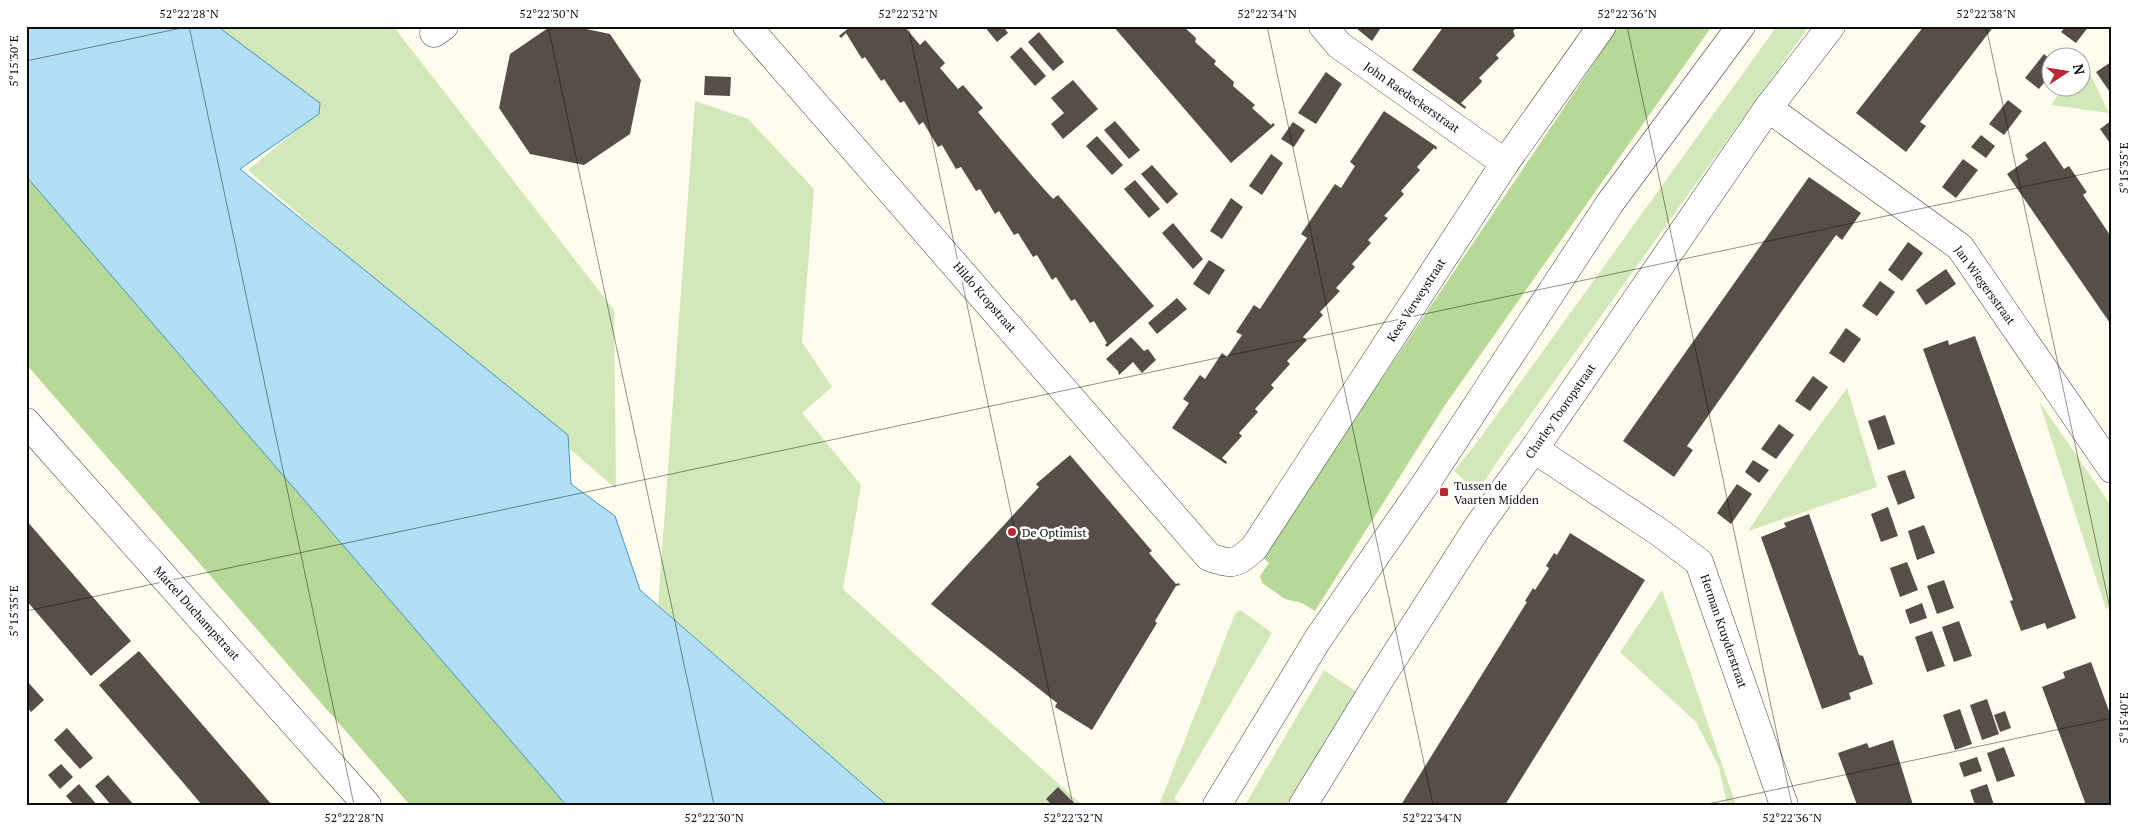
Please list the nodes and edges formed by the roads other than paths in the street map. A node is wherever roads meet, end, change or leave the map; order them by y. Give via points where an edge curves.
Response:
1 (747, 26) edge
2 (1323, 26) edge
3 (1602, 26) edge
4 (1741, 26) edge
5 (1831, 26) edge
6 (1768, 108) junction
7 (1505, 163) junction
8 (26, 422) edge
9 (1534, 449) junction
10 (2112, 469) edge
11 (1225, 562) joint
12 (367, 805) edge
13 (1217, 805) edge
14 (1303, 805) edge
15 (1784, 805) edge

1 - 11 street, Hildo Kropstraat via 1209,557
2 - 7 street, John Raedeckerstraat via 1339,45
3 - 7 street, Kees Verweystraat
4 - 13 street via 1610,203 1428,480 1318,639
5 - 6 street, Charley Tooropstraat
6 - 9 street, Charley Tooropstraat
6 - 10 street, Jan Wiegersstraat via 1960,247
7 - 11 street, Kees Verweystraat via 1254,548 1239,562
8 - 12 street, Marcel Duchampstraat
9 - 14 street, Charley Tooropstraat via 1479,525
9 - 15 street, Herman Kruyderstraat via 1699,562

